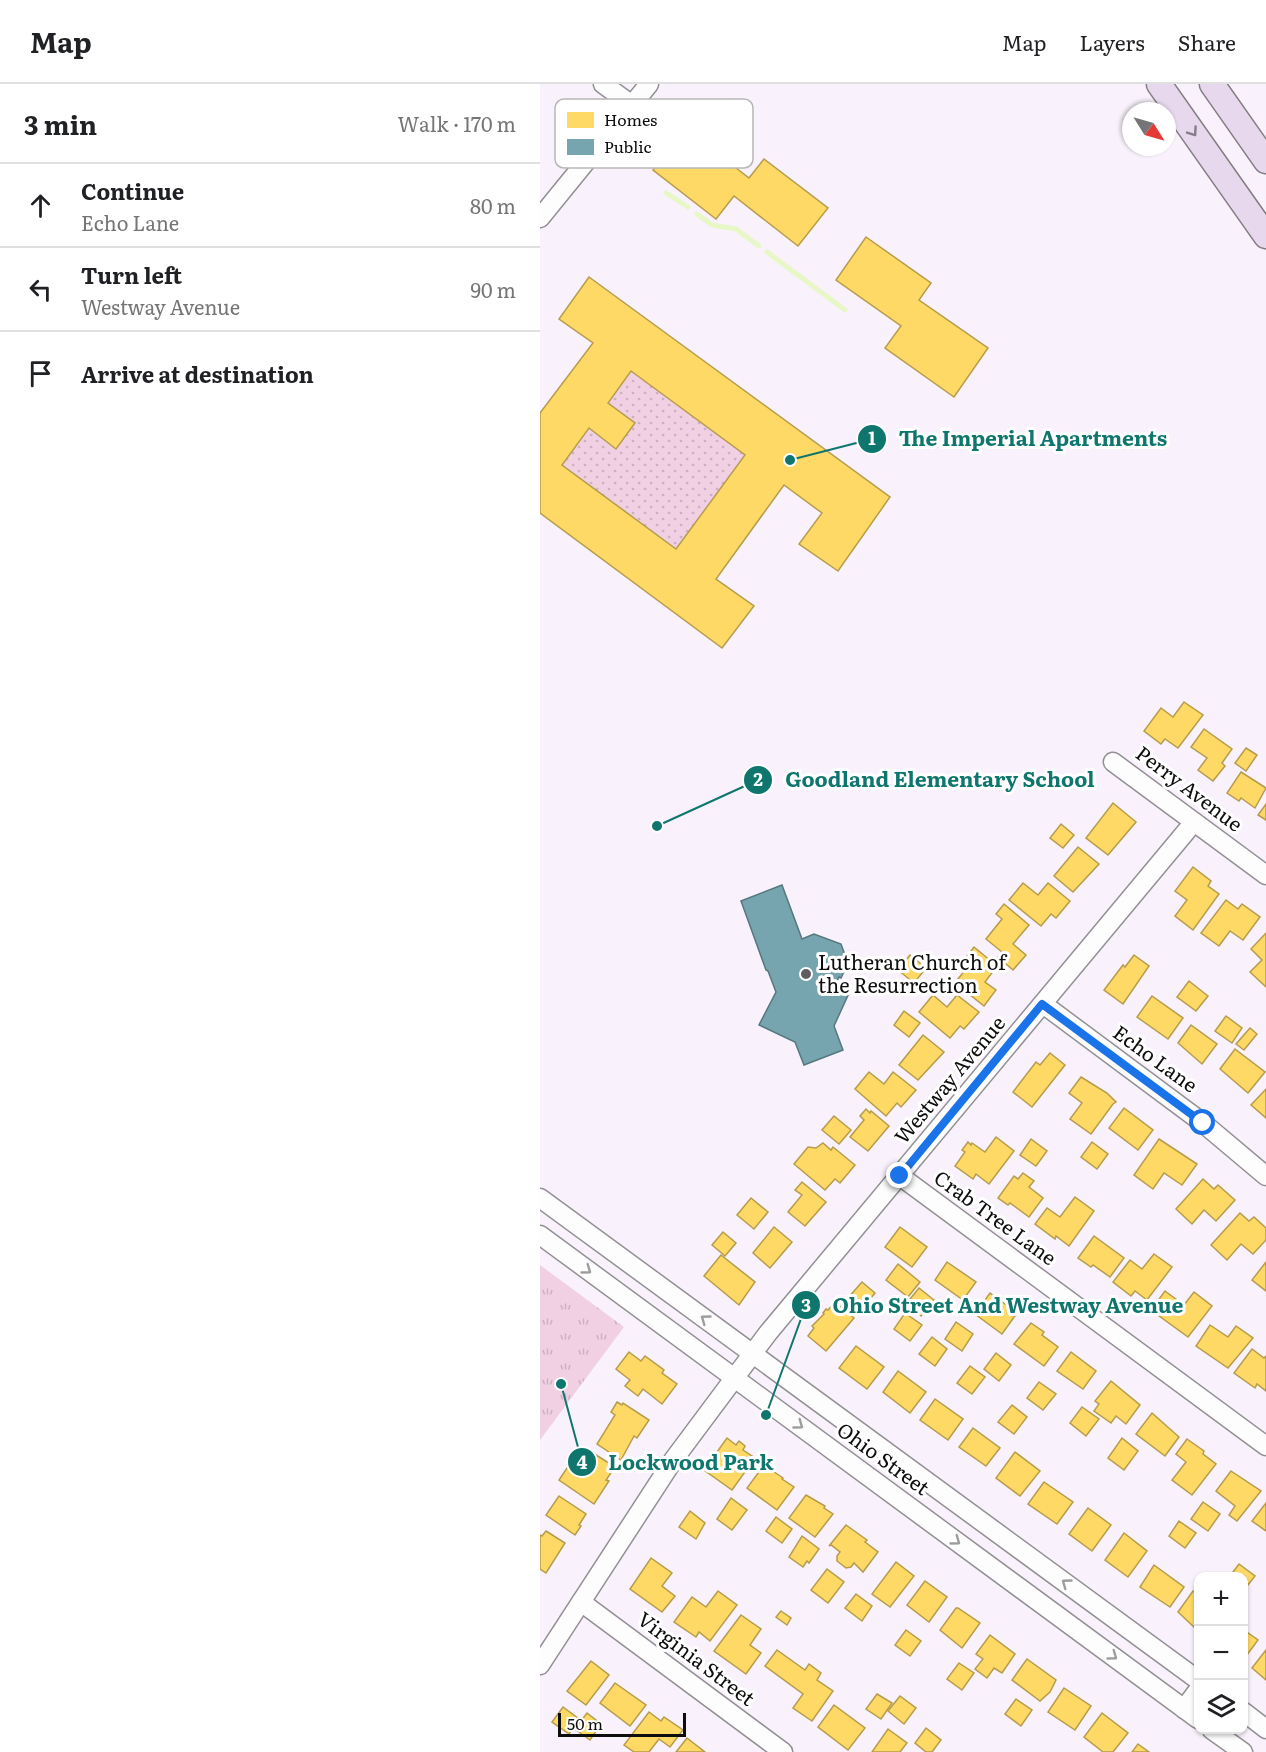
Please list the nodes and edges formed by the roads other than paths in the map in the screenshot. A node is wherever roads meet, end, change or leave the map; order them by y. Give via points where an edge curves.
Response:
1 (603, 84) edge
2 (649, 84) edge
3 (1159, 84) edge
4 (1212, 84) edge
5 (624, 99) edge
6 (637, 99) edge
7 (1266, 161) edge
8 (581, 168) edge
9 (540, 218) edge
10 (1266, 236) edge
11 (1113, 762) dead end
12 (1194, 822) junction
13 (1266, 875) edge
14 (1042, 1004) junction
15 (900, 1176) junction
16 (1266, 1176) edge
17 (540, 1198) edge
18 (540, 1235) edge
19 (752, 1354) junction
20 (735, 1378) junction
21 (1266, 1446) edge
22 (1001, 1535) junction
23 (982, 1560) junction
24 (581, 1602) junction
25 (540, 1665) edge
26 (1194, 1677) edge
27 (1191, 1714) edge
28 (1248, 1715) edge
29 (1266, 1729) edge
30 (1218, 1734) edge
31 (783, 1752) edge
32 (1243, 1752) edge

1 - 5 street
2 - 6 street
3 -> 10 main road
4 - 7 main road
8 - 9 street
11 - 12 street, Perry Avenue
12 - 13 street, Perry Avenue
12 - 14 street, Westway Avenue
14 - 15 street, Westway Avenue
14 - 16 street, Echo Lane via 1203,1123
15 - 19 street, Westway Avenue
15 - 21 street, Crab Tree Lane
19 -> 17 street, Ohio Street
18 -> 20 street, Ohio Street
19 - 20 street, Westway Avenue
19 - 22 street, Ohio Street
20 -> 23 street, Ohio Street
20 - 24 street, Westway Avenue via 674,1459
22 - 23 street
26 -> 22 street, Ohio Street
23 -> 27 street, Ohio Street
24 - 25 street, Westway Avenue
24 - 31 street, Virginia Street
28 - 29 street
30 - 32 street

